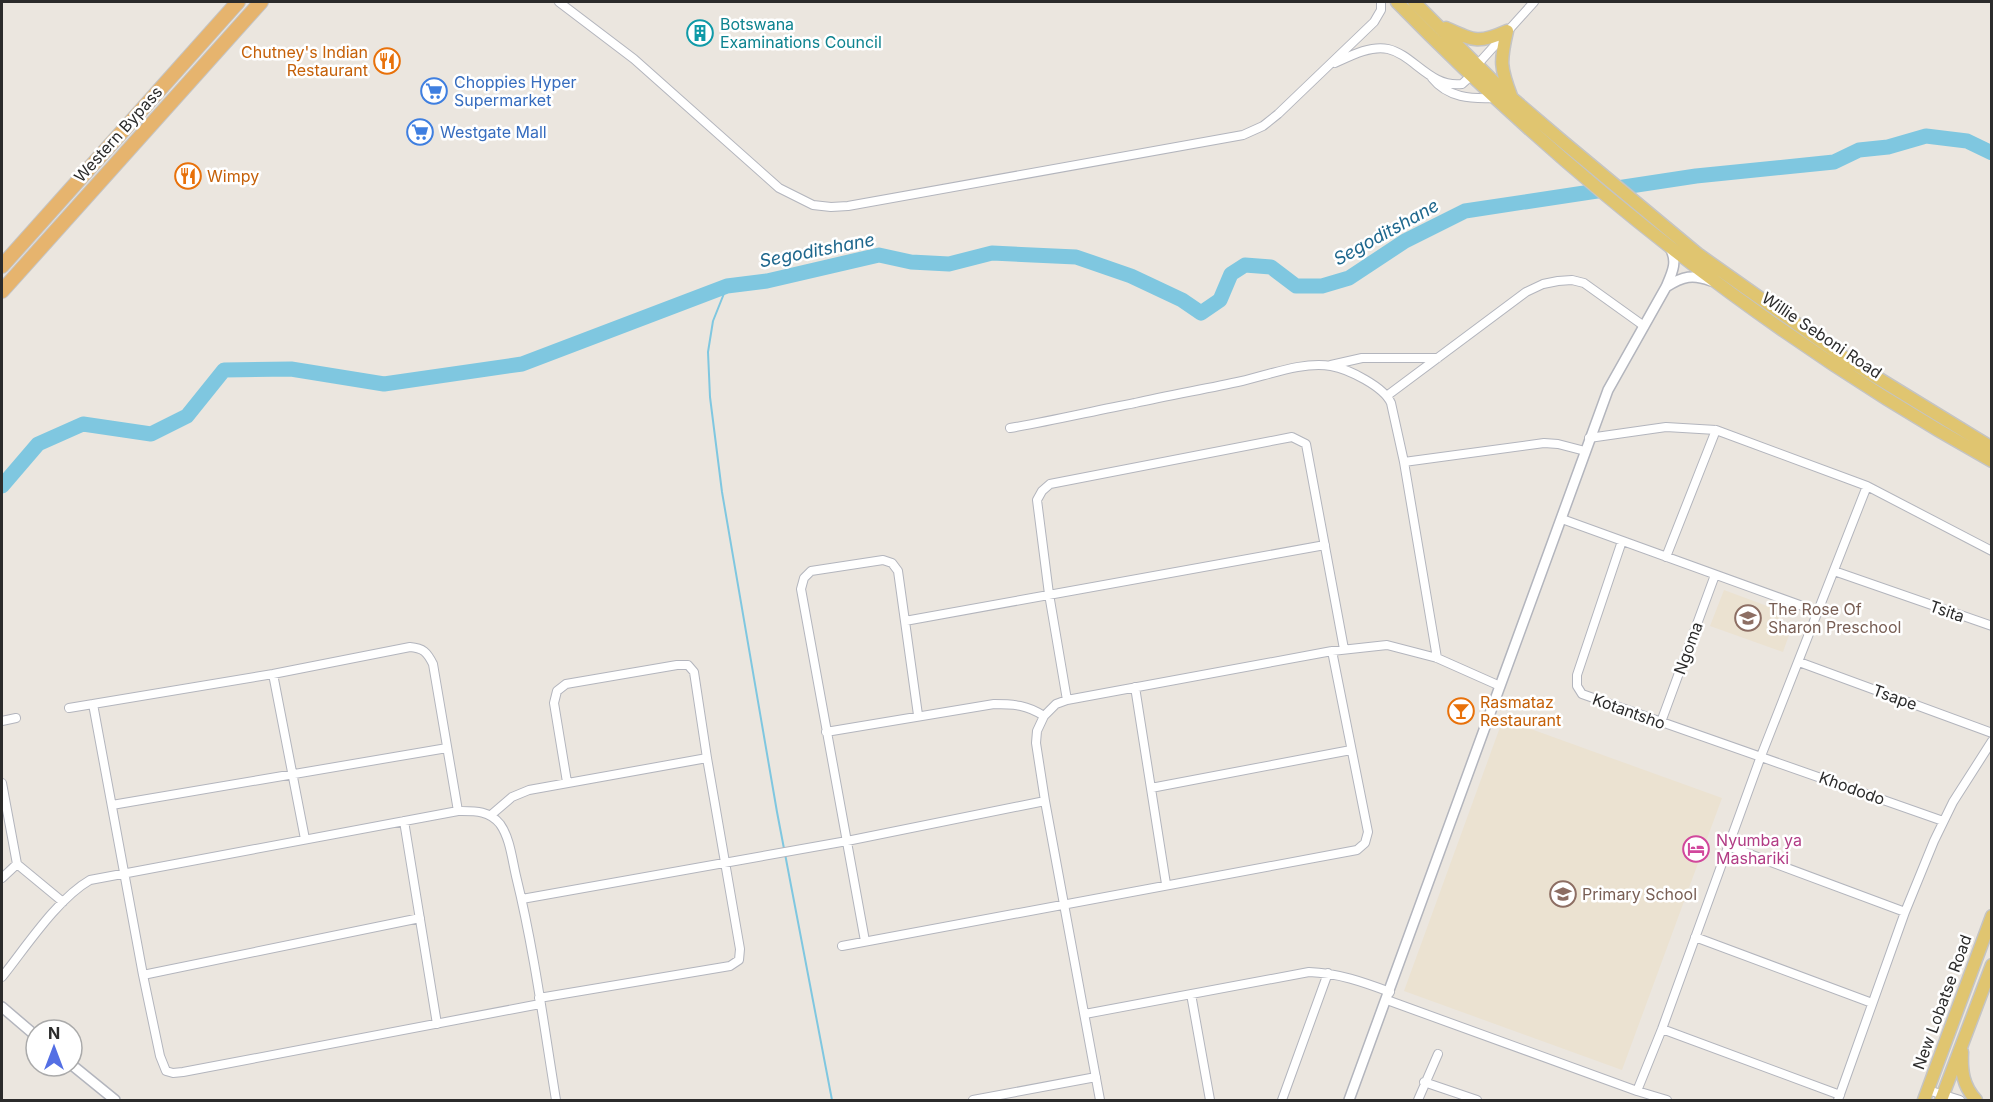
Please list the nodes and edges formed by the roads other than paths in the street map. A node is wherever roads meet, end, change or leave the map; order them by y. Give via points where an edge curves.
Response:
1 (238, 2) edge
2 (261, 2) edge
3 (559, 2) edge
4 (1381, 2) edge
5 (1397, 2) edge
6 (1414, 2) edge
7 (1534, 2) edge
8 (1436, 24) junction
9 (1507, 31) junction
10 (1328, 66) junction
11 (1475, 70) junction
12 (1431, 77) junction
13 (1511, 97) junction
14 (1495, 98) junction
15 (1558, 146) junction
16 (1646, 219) junction
17 (1668, 244) junction
18 (2, 266) edge
19 (1721, 285) junction
20 (1666, 287) junction
21 (2, 291) edge
22 (1644, 326) junction
23 (1438, 358) junction
24 (1330, 365) junction
25 (1388, 395) junction
26 (1010, 428) dead end
27 (1716, 430) junction
28 (1589, 438) junction
29 (1992, 448) edge
30 (1585, 451) junction
31 (1992, 461) edge
32 (1404, 462) junction
33 (1867, 486) junction
34 (1562, 519) junction
35 (1622, 541) junction
36 (1325, 545) junction
37 (1992, 551) edge
38 (1666, 557) junction
39 (1834, 571) junction
40 (1715, 575) junction
41 (1049, 594) junction
42 (1819, 612) junction
43 (905, 621) junction
44 (1992, 626) edge
45 (1344, 649) junction
46 (1332, 651) junction
47 (1437, 658) junction
48 (1799, 662) junction
49 (273, 674) junction
50 (1500, 686) junction
51 (1135, 687) junction
52 (1067, 700) junction
53 (93, 704) junction
54 (69, 708) dead end
55 (918, 715) junction
56 (1044, 716) junction
57 (16, 718) dead end
58 (2, 721) edge
59 (1661, 722) junction
60 (826, 732) junction
61 (1992, 733) edge
62 (1992, 741) edge
63 (447, 748) junction
64 (1351, 750) junction
65 (1761, 756) junction
66 (707, 758) junction
67 (292, 774) junction
68 (567, 782) junction
69 (2, 783) edge
70 (1151, 788) junction
71 (1045, 801) junction
72 (112, 805) junction
73 (458, 811) junction
74 (490, 815) junction
75 (404, 821) junction
76 (1943, 821) junction
77 (304, 839) junction
78 (847, 841) junction
79 (1728, 846) junction
80 (725, 863) junction
81 (17, 864) junction
82 (125, 873) junction
83 (2, 878) edge
84 (1166, 884) junction
85 (522, 899) junction
86 (63, 902) junction
87 (1065, 904) junction
88 (1905, 912) junction
89 (1992, 916) edge
90 (420, 918) junction
91 (1695, 937) junction
92 (866, 941) junction
93 (842, 946) dead end
94 (1992, 965) edge
95 (1328, 973) junction
96 (143, 975) junction
97 (2, 977) edge
98 (1191, 994) junction
99 (1388, 996) junction
100 (540, 1001) junction
101 (1872, 1003) junction
102 (2, 1007) edge
103 (1085, 1014) junction
104 (437, 1024) junction
105 (24, 1026) edge
106 (1662, 1029) junction
107 (1962, 1042) junction
108 (1438, 1054) dead end
109 (84, 1075) edge
110 (1096, 1077) junction
111 (1424, 1082) junction
112 (1637, 1091) junction
113 (1926, 1095) edge
114 (1942, 1097) edge
115 (1839, 1098) edge
116 (993, 1099) edge
117 (115, 1101) edge
118 (556, 1101) edge
119 (973, 1101) edge
120 (1100, 1101) edge
121 (1210, 1101) edge
122 (1282, 1101) edge
123 (1350, 1101) edge
124 (1418, 1101) edge
125 (1477, 1101) edge
126 (1667, 1101) edge
127 (1960, 1101) edge
128 (1976, 1101) edge

1 - 18 highway, Western Bypass
2 - 21 highway, Western Bypass
3 - 10 street via 634,59 779,188 813,205 831,207 1243,135 1263,126
4 - 10 street via 1374,22
5 - 11 main road
6 - 8 main road
7 - 9 street
8 - 9 main road via 1481,41
8 - 11 main road
9 - 11 street
9 - 13 main road via 1501,60
10 - 12 street via 1363,51 1389,49
11 - 12 street via 1467,81 1457,85
11 - 13 main road
11 - 14 main road
12 - 14 street via 1439,87 1455,95
13 - 15 main road
14 - 15 main road
15 - 16 main road
16 - 17 main road, Willie Seboni Road
16 - 29 main road, Willie Seboni Road via 1845,358
17 - 19 main road, Willie Seboni Road
17 - 20 street via 1674,263
19 - 20 street via 1691,276
19 - 31 main road, Willie Seboni Road via 1839,368
20 - 22 street
22 - 23 street via 1584,283 1558,281 1526,292
22 - 28 street via 1608,390
23 - 24 street via 1362,358
23 - 25 street
24 - 25 street
24 - 26 street via 1291,367 1242,381
25 - 32 street
27 - 28 street via 1666,427
27 - 33 street
27 - 38 street
28 - 30 street
30 - 32 street via 1544,443
30 - 34 street
32 - 47 street
33 - 37 street
33 - 39 street
34 - 35 street
34 - 50 street
35 - 38 street
35 - 59 street, Kotantsho via 1577,675 1577,686 1582,694
36 - 41 street
36 - 41 street via 1306,444 1293,437 1050,484 1037,500
36 - 45 street
38 - 40 street
39 - 42 street
39 - 44 street, Tsita
40 - 42 street
40 - 59 street, Ngoma
41 - 43 street
41 - 52 street
42 - 48 street
43 - 55 street
43 - 60 street via 898,571 892,563 883,560 811,571 804,578 801,589
45 - 46 street
45 - 47 street via 1386,645
46 - 51 street
46 - 64 street
47 - 50 street
48 - 61 street, Tsape
48 - 65 street
49 - 53 street
49 - 63 street via 421,648 433,664
49 - 67 street
50 - 99 street
51 - 52 street
51 - 70 street
52 - 56 street
53 - 54 street
53 - 72 street
55 - 56 street via 1018,704
55 - 60 street
56 - 71 street via 1036,743
57 - 58 street
59 - 65 street, Kotantsho
60 - 78 street
62 - 76 street
63 - 67 street
63 - 73 street
64 - 70 street
64 - 84 street via 1368,832 1365,843 1357,850
65 - 76 street, Khododo
65 - 79 street
66 - 68 street
66 - 68 street via 694,672 688,665 566,684 557,691 554,703
66 - 80 street
67 - 72 street
67 - 77 street
68 - 74 street via 512,797
69 - 81 street
70 - 84 street
71 - 78 street
71 - 87 street
72 - 82 street
73 - 74 street
73 - 75 street
74 - 85 street via 506,835
75 - 77 street
75 - 90 street
76 - 88 street
77 - 82 street
78 - 80 street
78 - 92 street
79 - 88 street
79 - 91 street
80 - 85 street
80 - 100 street via 739,960 730,966
81 - 83 street
81 - 86 street
82 - 86 street via 90,880
82 - 96 street
84 - 87 street
85 - 100 street
86 - 97 street
87 - 92 street
87 - 103 street
88 - 101 street
89 - 113 main road, New Lobatse Road
90 - 96 street
90 - 104 street
91 - 101 street
91 - 106 street
92 - 93 street
94 - 107 main road, New Lobatse Road
95 - 98 street via 1309,972
95 - 99 street via 1351,978
95 - 122 street
96 - 104 street via 159,1056 166,1071 173,1073
98 - 103 street
98 - 121 street
99 - 112 street
99 - 123 street
100 - 104 street
100 - 118 street
101 - 115 street
102 - 105 street
103 - 110 street
106 - 112 street
106 - 115 street
107 - 114 main road, New Lobatse Road
107 - 128 main road via 1962,1074
108 - 111 street
109 - 117 street
110 - 116 street
110 - 120 street
111 - 124 street
111 - 125 street
112 - 126 street
113 - 114 street
114 - 127 street
116 - 119 street

